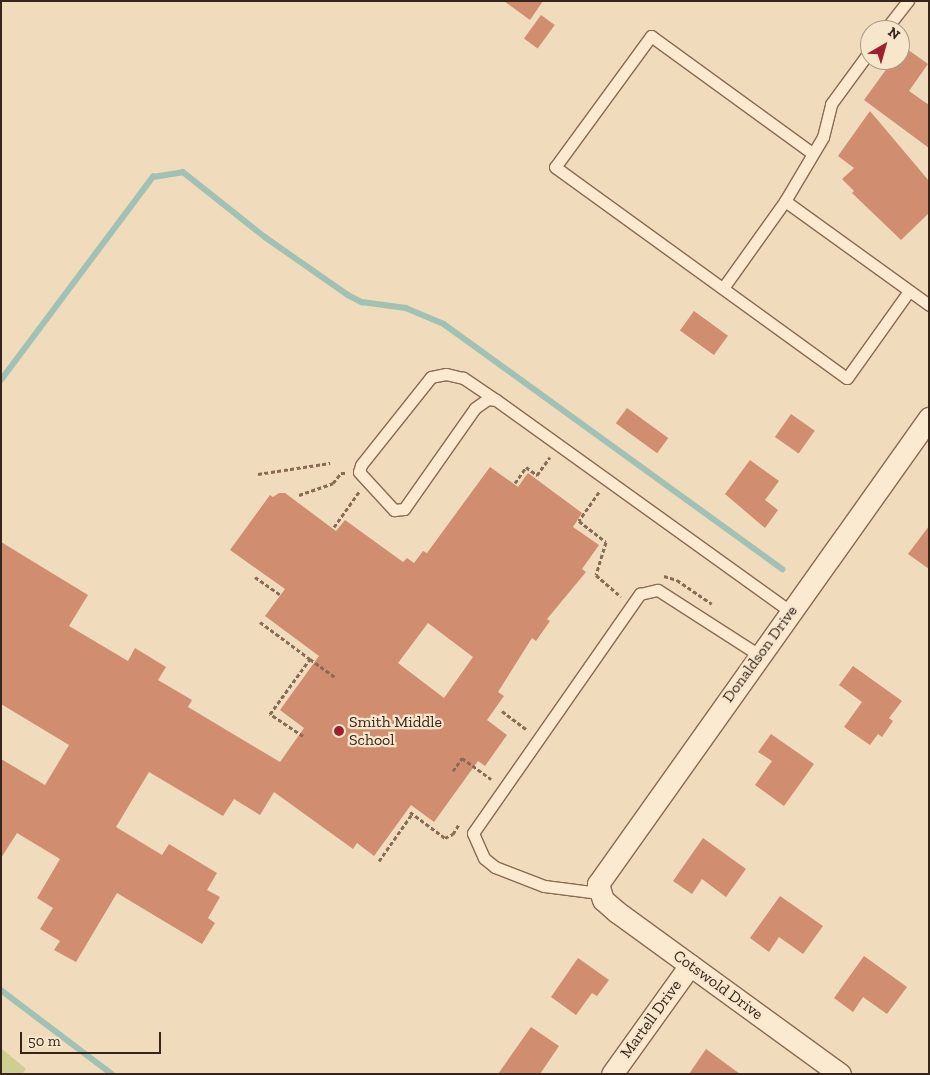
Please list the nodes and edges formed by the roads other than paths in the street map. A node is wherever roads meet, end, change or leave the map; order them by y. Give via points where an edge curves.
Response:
1 (908, 1) edge
2 (893, 20) edge
3 (860, 64) edge
4 (812, 154) junction
5 (785, 201) junction
6 (723, 288) junction
7 (910, 291) junction
8 (929, 305) edge
9 (496, 400) junction
10 (925, 430) edge
11 (791, 612) junction
12 (759, 655) junction
13 (599, 893) junction
14 (690, 965) junction
15 (612, 1074) edge
16 (840, 1074) edge

1 - 2 lane
3 - 4 lane via 831,104 823,137
4 - 5 lane
4 - 6 lane via 652,36 555,167
5 - 6 lane
5 - 7 lane
6 - 7 lane via 847,378
7 - 8 lane
9 - 9 lane via 488,399 475,408 404,508 394,510 359,472 361,464 431,377 446,374 464,378
9 - 11 lane
10 - 11 street, Donaldson Drive
11 - 12 street, Donaldson Drive
12 - 13 street, Donaldson Drive via 606,869 598,884
12 - 13 lane via 658,590 640,594 473,832 484,858 495,867 544,886
13 - 14 street, Cotswold Drive via 617,912
14 - 15 street, Martell Drive
14 - 16 street, Cotswold Drive

